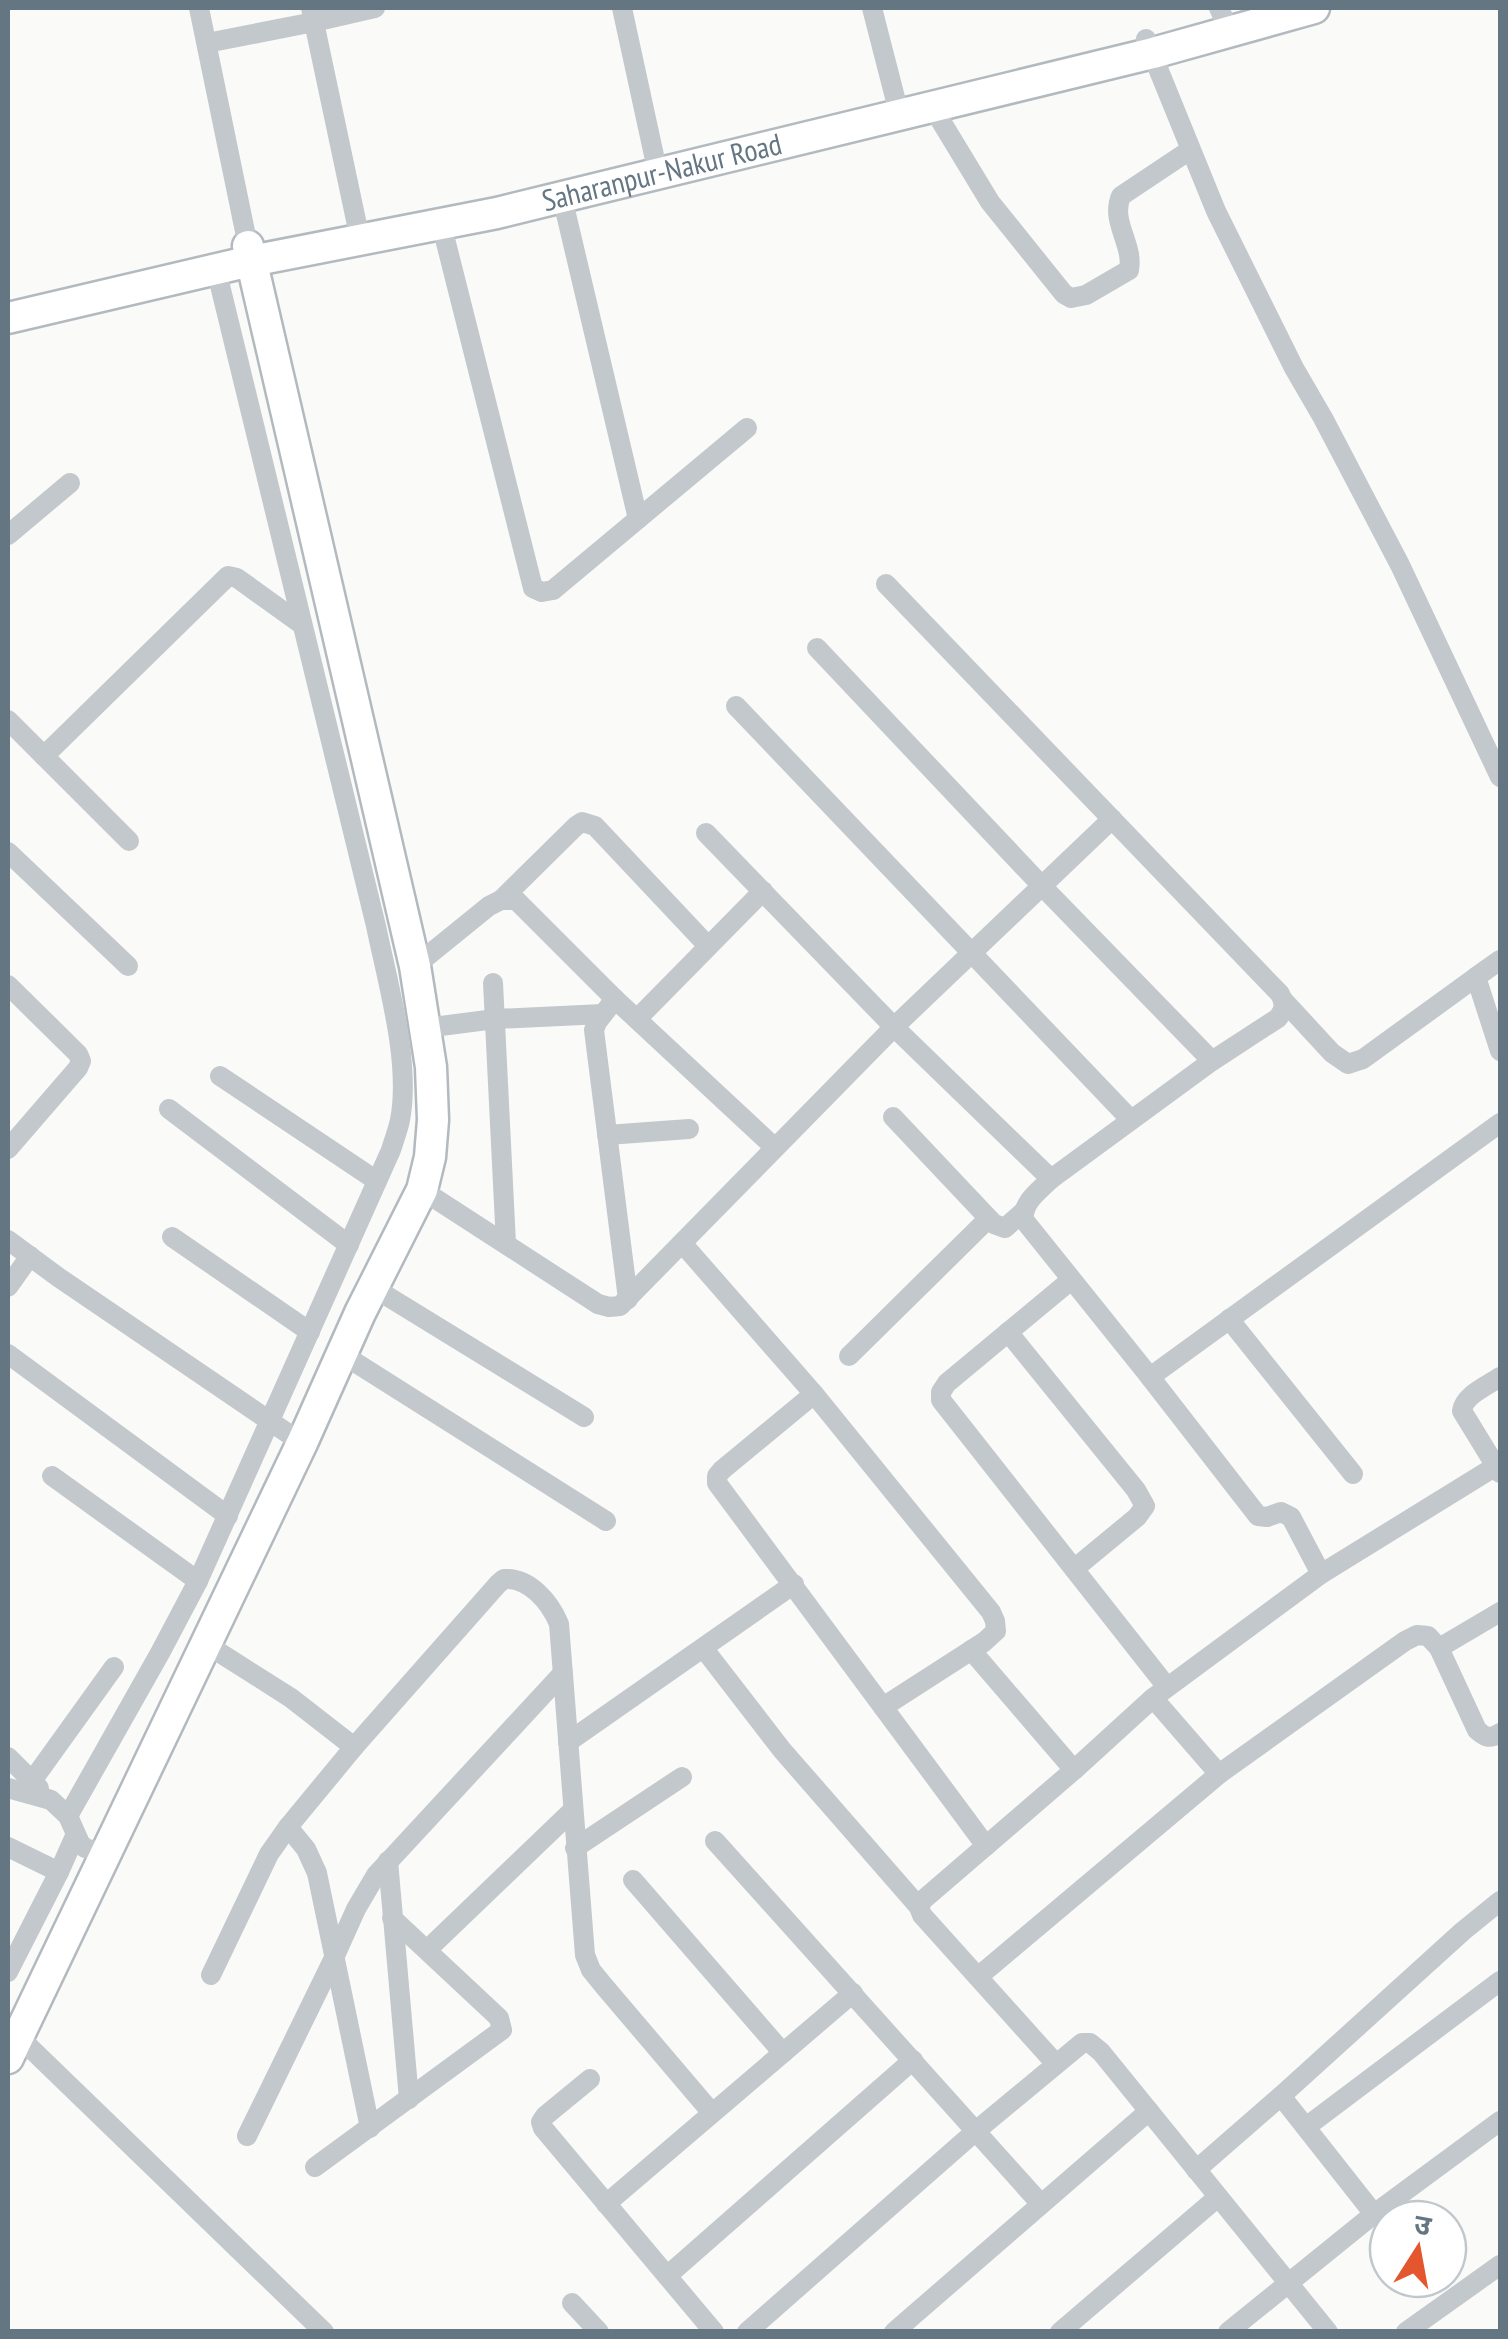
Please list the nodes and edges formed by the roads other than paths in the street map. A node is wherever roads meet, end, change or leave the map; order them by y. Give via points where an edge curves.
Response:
1 (199, 8) edge
2 (375, 8) edge
3 (622, 8) edge
4 (872, 8) edge
5 (1258, 8) edge
6 (1314, 8) edge
7 (1221, 12) edge
8 (313, 15) edge
9 (207, 44) junction
10 (1149, 46) junction
11 (933, 108) junction
12 (898, 110) junction
13 (1190, 150) junction
14 (655, 160) junction
15 (562, 197) junction
16 (441, 224) junction
17 (357, 225) junction
18 (250, 253) junction
19 (216, 269) junction
20 (8, 301) edge
21 (8, 318) edge
22 (747, 428) dead end
23 (70, 483) dead end
24 (638, 519) junction
25 (8, 535) edge
26 (886, 584) dead end
27 (301, 624) junction
28 (817, 648) dead end
29 (736, 706) dead end
30 (340, 713) junction
31 (8, 720) edge
32 (44, 756) junction
33 (1500, 777) edge
34 (1112, 819) junction
35 (706, 833) dead end
36 (129, 841) dead end
37 (8, 852) edge
38 (1041, 885) junction
39 (763, 891) junction
40 (500, 900) junction
41 (708, 946) junction
42 (972, 953) junction
43 (1500, 960) edge
44 (128, 966) dead end
45 (415, 966) junction
46 (1476, 976) junction
47 (493, 983) dead end
48 (8, 985) edge
49 (1284, 1000) junction
50 (609, 1006) junction
51 (637, 1019) junction
52 (495, 1020) junction
53 (894, 1027) junction
54 (425, 1028) junction
55 (1500, 1051) edge
56 (1212, 1060) junction
57 (220, 1076) dead end
58 (169, 1109) dead end
59 (893, 1118) dead end
60 (1131, 1120) junction
61 (1500, 1124) edge
62 (689, 1128) dead end
63 (607, 1135) junction
64 (12, 1136) edge
65 (774, 1148) junction
66 (1052, 1178) junction
67 (378, 1180) junction
68 (422, 1190) junction
69 (1023, 1212) junction
70 (988, 1220) junction
71 (172, 1238) dead end
72 (8, 1240) edge
73 (682, 1243) junction
74 (506, 1244) junction
75 (349, 1245) junction
76 (30, 1256) junction
77 (1071, 1280) junction
78 (8, 1287) edge
79 (374, 1288) junction
80 (628, 1300) junction
81 (1229, 1319) junction
82 (310, 1332) junction
83 (1008, 1332) junction
84 (8, 1354) edge
85 (342, 1354) junction
86 (849, 1356) dead end
87 (1150, 1377) junction
88 (1500, 1377) edge
89 (814, 1394) junction
90 (584, 1417) dead end
91 (286, 1433) junction
92 (1498, 1470) edge
93 (1353, 1474) dead end
94 (52, 1476) dead end
95 (228, 1516) junction
96 (606, 1521) dead end
97 (1074, 1569) junction
98 (1321, 1574) junction
99 (198, 1581) junction
100 (794, 1584) junction
101 (1500, 1612) edge
102 (206, 1644) junction
103 (1439, 1648) junction
104 (704, 1649) junction
105 (971, 1650) junction
106 (114, 1667) dead end
107 (563, 1673) junction
108 (1160, 1693) junction
109 (884, 1707) junction
110 (1500, 1733) edge
111 (568, 1742) junction
112 (354, 1747) junction
113 (8, 1758) edge
114 (1074, 1770) junction
115 (1218, 1774) junction
116 (682, 1777) dead end
117 (32, 1781) junction
118 (8, 1788) edge
119 (51, 1800) junction
120 (573, 1810) junction
121 (68, 1816) junction
122 (288, 1827) junction
123 (715, 1841) dead end
124 (986, 1846) junction
125 (8, 1847) edge
126 (91, 1848) junction
127 (575, 1848) junction
128 (388, 1861) junction
129 (60, 1872) junction
130 (632, 1880) dead end
131 (1500, 1902) edge
132 (918, 1906) junction
133 (392, 1918) junction
134 (427, 1950) junction
135 (334, 1958) junction
136 (8, 1972) edge
137 (210, 1975) dead end
138 (979, 1976) junction
139 (1500, 1981) edge
140 (853, 1993) junction
141 (13, 2047) edge
142 (783, 2053) junction
143 (913, 2060) junction
144 (1056, 2064) junction
145 (590, 2079) dead end
146 (1281, 2096) junction
147 (409, 2100) junction
148 (1148, 2111) junction
149 (712, 2113) junction
150 (1500, 2122) edge
151 (1306, 2127) junction
152 (370, 2128) junction
153 (977, 2130) junction
154 (247, 2136) dead end
155 (316, 2167) dead end
156 (1196, 2170) junction
157 (1218, 2197) junction
158 (1395, 2199) edge
159 (606, 2204) junction
160 (1041, 2204) junction
161 (1368, 2206) edge
162 (1368, 2219) edge
163 (1500, 2265) edge
164 (667, 2276) junction
165 (1288, 2282) junction
166 (572, 2303) dead end
167 (324, 2332) edge
168 (599, 2332) edge
169 (714, 2332) edge
170 (748, 2332) edge
171 (894, 2332) edge
172 (1060, 2332) edge
173 (1228, 2332) edge
174 (1328, 2332) edge
175 (1406, 2332) edge

1 - 9 street
2 - 8 street
3 - 14 street
4 - 12 street
5 - 7 main road, Saharanpur-Nakur Road
6 - 10 main road, Saharanpur-Nakur Road
7 - 10 main road, Saharanpur-Nakur Road
8 - 9 street
8 - 17 street
9 - 18 street
10 - 11 main road, Saharanpur-Nakur Road
10 - 12 main road, Saharanpur-Nakur Road
10 - 13 street
11 - 12 main road, Saharanpur-Nakur Road
11 - 13 street via 990,202 1071,298 1129,270 1117,213 1121,196
12 - 14 main road, Saharanpur-Nakur Road
12 - 15 main road, Saharanpur-Nakur Road
13 - 33 street
14 - 17 main road, Saharanpur-Nakur Road
15 - 16 main road, Saharanpur-Nakur Road
15 - 24 street
16 - 18 main road, Saharanpur-Nakur Road
16 - 24 street via 533,588 553,590
17 - 18 main road, Saharanpur-Nakur Road
18 - 19 main road, Saharanpur-Nakur Road
18 - 20 main road, Saharanpur-Nakur Road
18 - 30 main road
19 - 21 main road, Saharanpur-Nakur Road
19 - 27 street
22 - 24 street
23 - 25 street
26 - 34 street
27 - 30 street
27 - 32 street via 228,576
28 - 38 street
29 - 42 street
30 - 45 main road
30 - 67 street via 402,1065 400,1120
31 - 32 street
32 - 36 street
34 - 38 street
34 - 49 street
35 - 39 street
37 - 44 street
38 - 42 street
38 - 56 street
39 - 41 street
39 - 53 street
40 - 41 street via 587,822
40 - 45 street
40 - 50 street via 516,900 530,912
41 - 51 street
42 - 53 street
42 - 60 street
43 - 46 street
45 - 54 main road
46 - 49 street via 1348,1064
46 - 55 street
47 - 52 street
48 - 64 street via 81,1061
49 - 56 street via 1278,1018
50 - 51 street
50 - 52 street
50 - 63 street via 594,1030
51 - 65 street
52 - 54 street
52 - 74 street
53 - 65 street
53 - 66 street
54 - 68 main road via 434,1120
56 - 60 street
57 - 67 street
58 - 75 street
59 - 70 street
60 - 66 street
61 - 81 street
62 - 63 street
63 - 80 street
65 - 73 street
66 - 69 street
67 - 75 street
68 - 74 street
68 - 79 main road
69 - 70 street via 1005,1228
69 - 77 street
70 - 86 street
71 - 82 street
72 - 76 street
73 - 80 street
73 - 89 street
74 - 80 street via 598,1304
75 - 82 street
76 - 78 street
76 - 91 street
77 - 83 street
77 - 87 street
79 - 85 main road
79 - 90 street
81 - 87 street
81 - 93 street
82 - 91 street
83 - 97 street via 946,1383 941,1400
83 - 97 street via 1145,1506
84 - 95 street
85 - 91 main road
85 - 96 street
87 - 98 street via 1258,1516 1291,1517
88 - 92 street via 1462,1405
89 - 100 street via 717,1476
89 - 105 street via 991,1612 996,1631
91 - 95 street
91 - 102 main road
92 - 98 street
94 - 99 street
95 - 99 street
97 - 108 street
98 - 108 street
99 - 121 street
100 - 104 street
100 - 109 street
101 - 103 street
102 - 112 street
102 - 126 main road
103 - 110 street via 1477,1730 1484,1737
103 - 115 street via 1428,1636 1405,1641
104 - 111 street
104 - 132 street
105 - 109 street
105 - 114 street
106 - 117 street
107 - 111 street
107 - 112 street via 553,1610 520,1580 504,1579
107 - 128 street
108 - 114 street
108 - 115 street
109 - 124 street
111 - 120 street
112 - 122 street
113 - 117 street
114 - 124 street
115 - 138 street
116 - 127 street
117 - 119 street
118 - 119 street
119 - 121 street
120 - 127 street
120 - 134 street
121 - 126 street
122 - 135 street via 313,1861
122 - 137 street
123 - 140 street
124 - 132 street
125 - 129 street
126 - 129 street
126 - 141 main road
127 - 149 street via 591,1970
128 - 133 street
128 - 135 street
129 - 136 street
130 - 142 street
131 - 146 street
132 - 138 street
133 - 134 street
133 - 147 street
134 - 147 street via 499,2018 502,2030
135 - 152 street
135 - 154 street
138 - 144 street
139 - 151 street
140 - 142 street
140 - 143 street
141 - 167 street
142 - 149 street
143 - 153 street
143 - 164 street
144 - 148 street via 1090,2043
144 - 153 street
145 - 159 street via 541,2122
146 - 151 street
146 - 156 street
147 - 152 street
148 - 156 street
148 - 160 street
149 - 159 street
150 - 158 street
151 - 161 street
152 - 155 street
153 - 160 street
153 - 170 street
156 - 157 street
157 - 165 street
157 - 172 street
159 - 164 street
160 - 171 street
162 - 165 street
163 - 175 street
164 - 169 street
165 - 173 street
165 - 174 street
166 - 168 street

